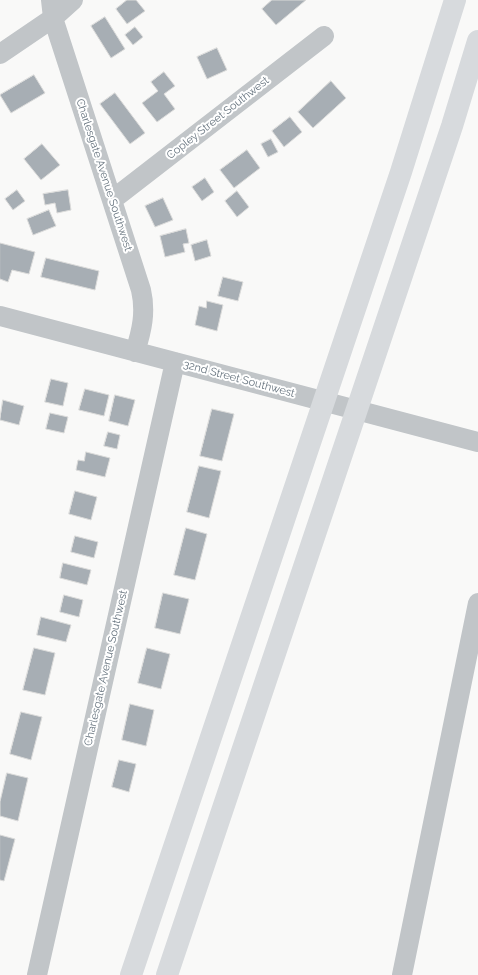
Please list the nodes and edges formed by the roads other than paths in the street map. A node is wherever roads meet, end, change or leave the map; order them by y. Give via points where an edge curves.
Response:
1 (73, 0) edge
2 (455, 0) edge
3 (52, 9) edge
4 (324, 36) dead end
5 (478, 41) edge
6 (0, 54) edge
7 (112, 200) junction
8 (0, 316) edge
9 (135, 352) junction
10 (175, 362) junction
11 (478, 442) edge
12 (478, 603) edge
13 (36, 975) edge
14 (131, 975) edge
15 (167, 975) edge
16 (402, 975) edge

1 - 3 street
2 - 14 highway via 401,172
3 - 6 street
3 - 7 street, Charlesgate Avenue Southwest
4 - 7 street, Copley Street Southwest
5 - 15 highway via 450,134
7 - 9 street, Charlesgate Avenue Southwest via 145,306
8 - 9 street, 32nd Street Southwest
9 - 10 street, 32nd Street Southwest
10 - 11 street, 32nd Street Southwest
10 - 13 street, Charlesgate Avenue Southwest
12 - 16 street

